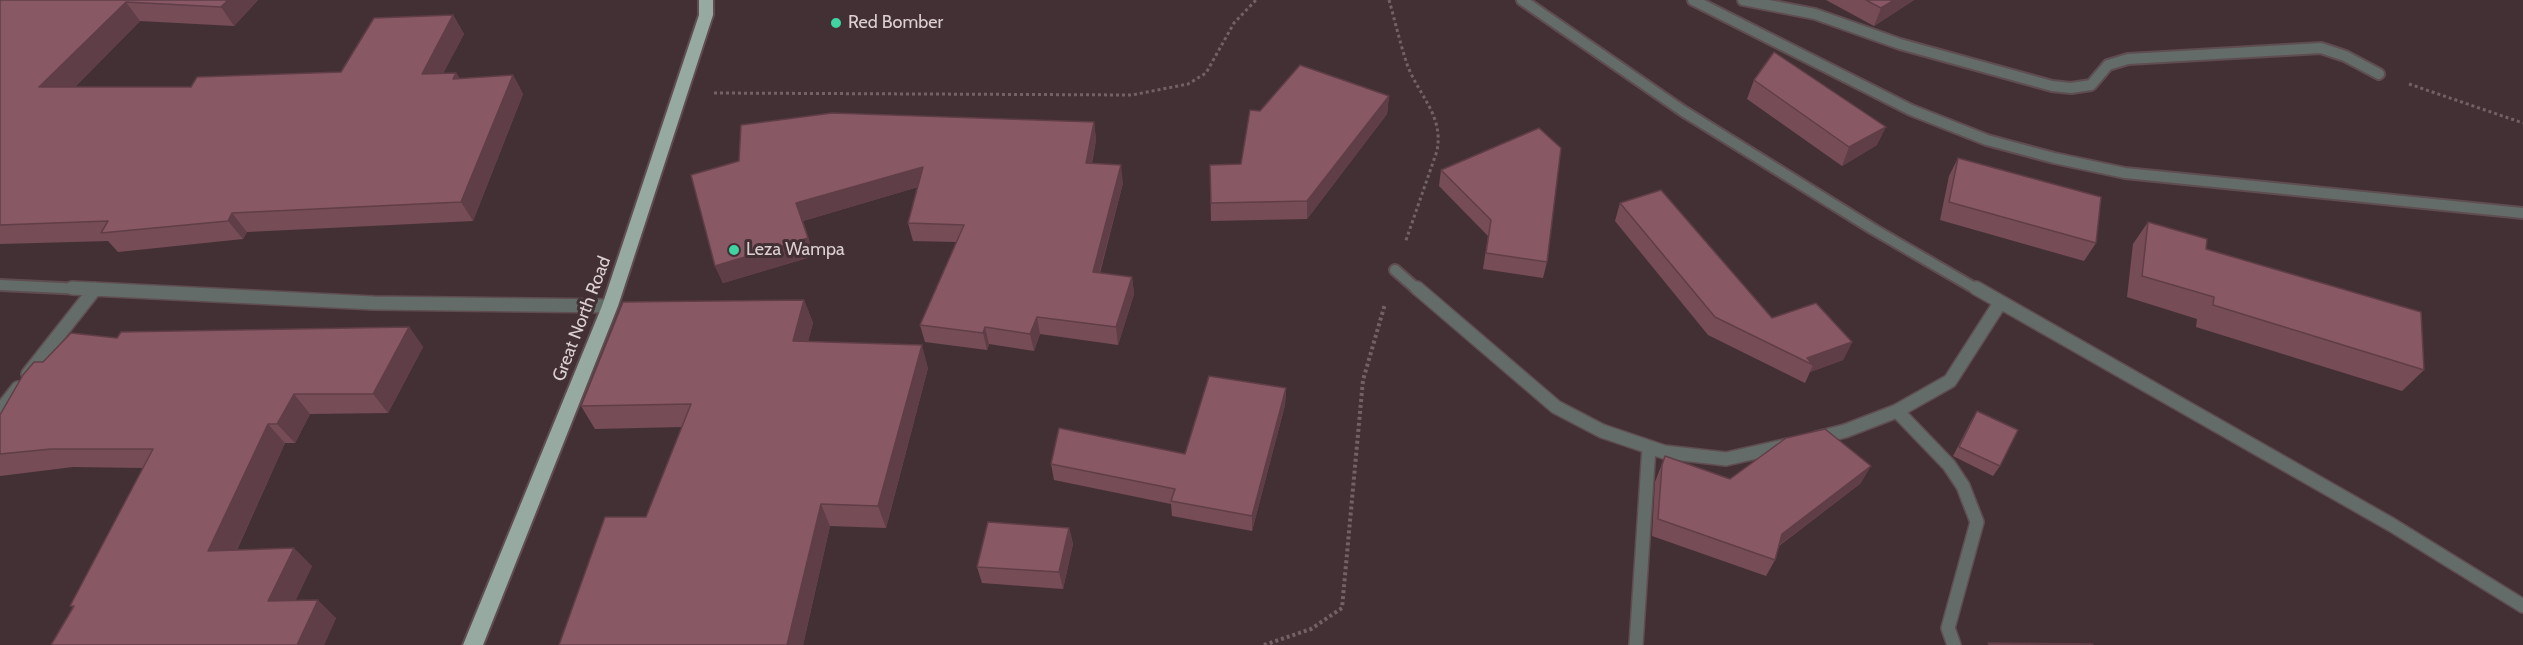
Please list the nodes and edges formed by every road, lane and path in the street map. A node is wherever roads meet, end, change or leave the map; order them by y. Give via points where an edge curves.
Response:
1 (705, 0) edge
2 (1256, 0) edge
3 (1389, 0) edge
4 (1522, 0) edge
5 (1693, 0) edge
6 (1743, 0) edge
7 (2379, 74) joint
8 (681, 93) junction
9 (2523, 123) edge
10 (2523, 213) edge
11 (1395, 270) junction
12 (0, 285) edge
13 (95, 289) junction
14 (2000, 303) junction
15 (610, 306) junction
16 (0, 411) edge
17 (1898, 411) junction
18 (1649, 447) junction
19 (2523, 606) edge
20 (473, 645) edge
21 (1264, 645) edge
22 (1636, 645) edge
23 (1954, 645) edge

1 - 8 highway, Great North Road via 706,15
2 - 8 path via 1234,23 1206,73 1188,84 1160,92
3 - 11 path via 1408,66 1437,122 1440,136
4 - 14 street via 1683,111
5 - 10 street via 1922,114 1987,140 2054,158 2125,173
6 - 7 street via 1815,14 1900,44 2052,86 2091,85 2108,65 2128,60 2321,48
7 - 9 path
8 - 15 highway, Great North Road
11 - 18 street via 1556,407 1602,431
11 - 21 path via 1363,380 1342,608 1311,630
12 - 13 street
13 - 15 street via 374,303
13 - 16 street
14 - 17 street via 1950,381
14 - 19 street via 2392,525
15 - 20 highway, Great North Road
17 - 18 street via 1845,431 1726,459
17 - 23 street via 1949,465 1963,486 1977,522 1948,628
18 - 22 street

